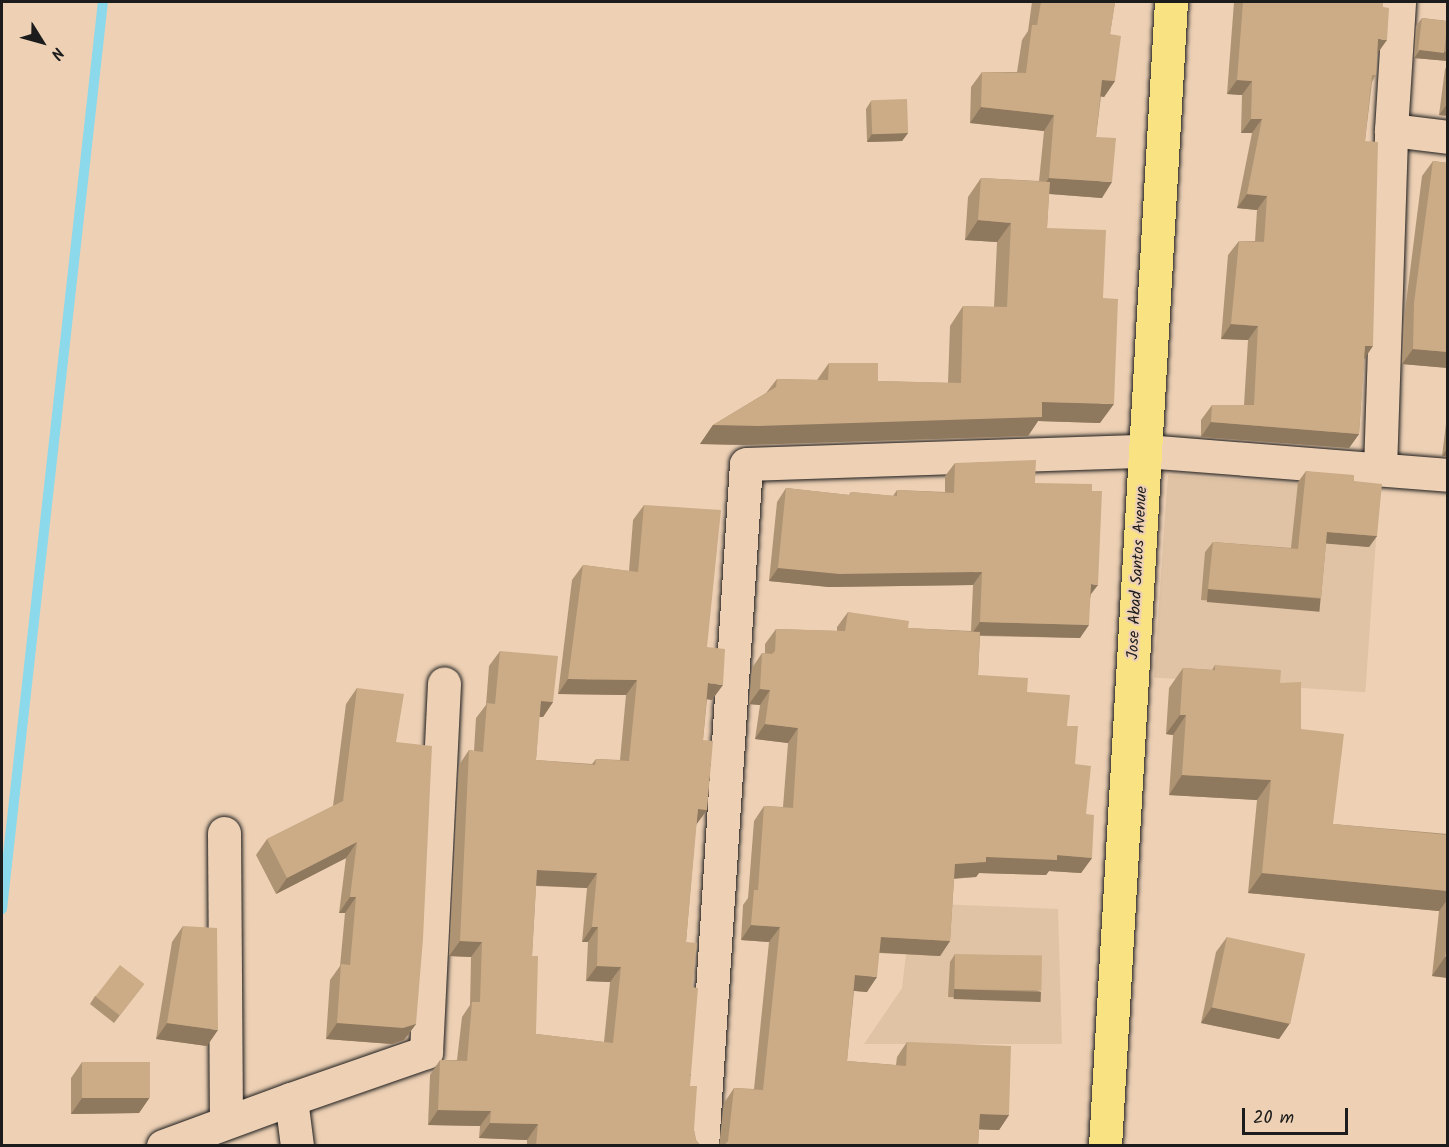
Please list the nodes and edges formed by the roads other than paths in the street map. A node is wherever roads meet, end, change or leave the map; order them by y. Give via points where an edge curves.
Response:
1 (1171, 2) edge
2 (1399, 2) edge
3 (1391, 130) junction
4 (1448, 137) edge
5 (1145, 451) junction
6 (1380, 469) junction
7 (1448, 475) edge
8 (444, 683) dead end
9 (224, 833) dead end
10 (291, 1099) junction
11 (226, 1122) junction
12 (163, 1146) edge
13 (297, 1146) edge
14 (702, 1146) edge
15 (1105, 1146) edge

1 - 5 highway, Jose Abad Santos Avenue
2 - 3 street
3 - 4 street
3 - 6 street
5 - 6 street
5 - 14 street via 746,464
5 - 15 highway, Jose Abad Santos Avenue
6 - 7 street
8 - 10 street via 426,1052
9 - 11 street
10 - 11 street
10 - 13 street
11 - 12 street

